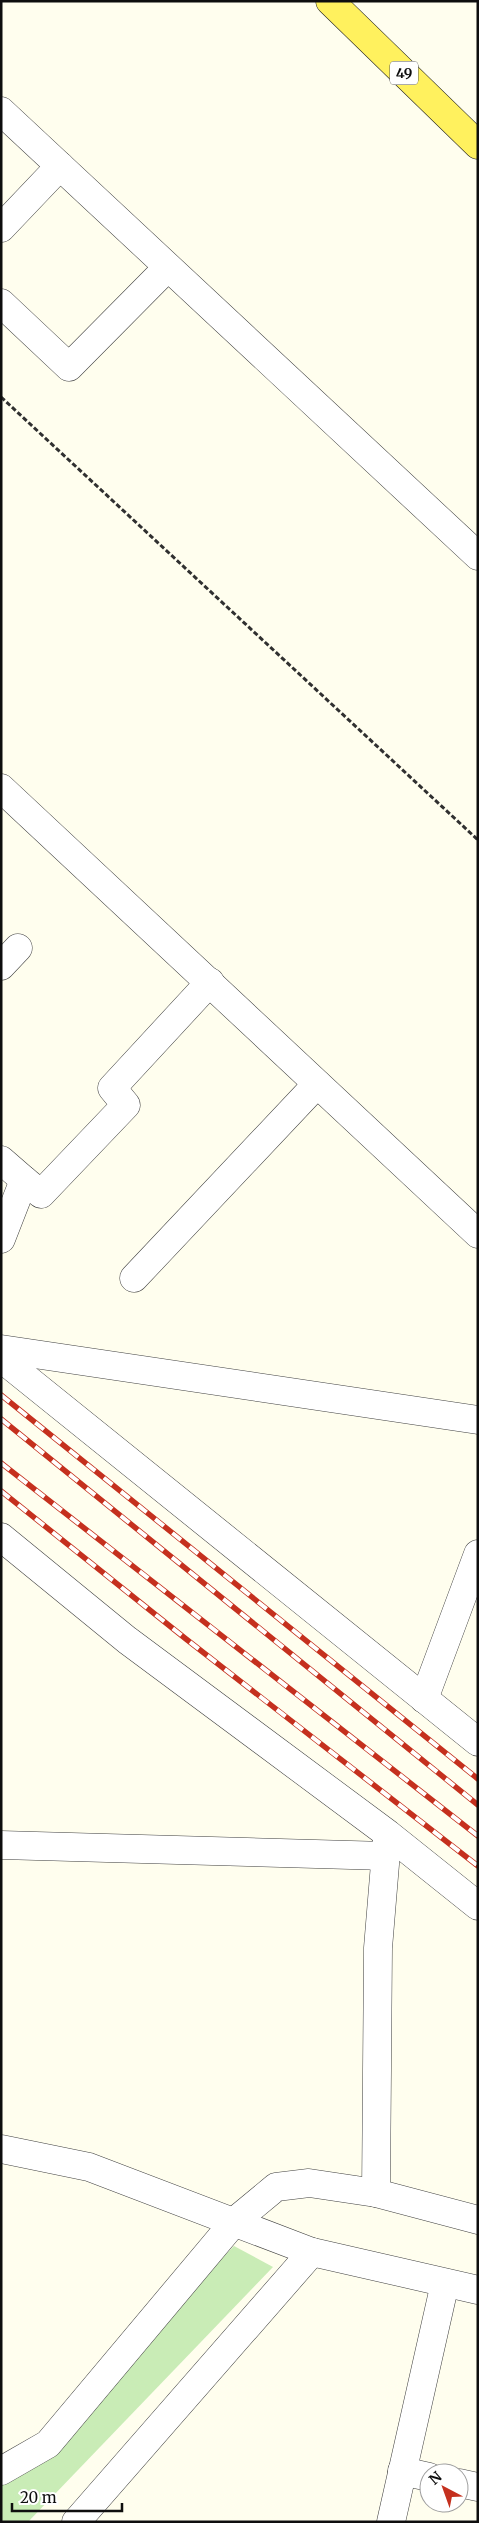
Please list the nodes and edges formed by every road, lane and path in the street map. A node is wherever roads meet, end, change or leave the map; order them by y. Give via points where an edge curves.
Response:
1 (330, 1) edge
2 (1, 111) edge
3 (478, 145) edge
4 (60, 166) junction
5 (1, 228) edge
6 (167, 268) junction
7 (1, 303) edge
8 (1, 396) edge
9 (478, 556) edge
10 (1, 788) edge
11 (478, 840) edge
12 (210, 982) junction
13 (317, 1084) junction
14 (1, 1160) edge
15 (24, 1180) junction
16 (478, 1234) edge
17 (1, 1239) edge
18 (134, 1278) dead end
19 (1, 1349) edge
20 (1, 1358) edge
21 (478, 1420) edge
22 (1, 1537) edge
23 (478, 1554) edge
24 (424, 1699) junction
25 (478, 1742) edge
26 (1, 1845) edge
27 (387, 1845) junction
28 (478, 1906) edge
29 (1, 2149) edge
30 (376, 2193) junction
31 (478, 2220) edge
32 (235, 2221) junction
33 (312, 2252) junction
34 (445, 2282) junction
35 (478, 2290) edge
36 (1, 2471) edge
37 (402, 2471) junction
38 (419, 2474) edge
39 (76, 2522) edge
40 (391, 2522) edge

1 - 3 main road, 49
2 - 4 street
4 - 5 street
4 - 6 street
6 - 7 street via 69,367
6 - 9 street
8 - 11 path
10 - 12 street
12 - 13 street
12 - 15 street via 112,1088 126,1105 41,1194
13 - 16 street
13 - 18 street
14 - 15 street
15 - 17 street
19 - 21 street
20 - 24 street
22 - 27 street
23 - 24 street
24 - 25 street
26 - 27 street
27 - 28 street
27 - 30 street via 378,1948
29 - 32 street via 89,2167
30 - 31 street
30 - 32 street via 309,2183 276,2187
32 - 33 street
32 - 36 street via 48,2444
33 - 34 street
33 - 39 street
34 - 35 street
34 - 37 street
37 - 38 street
37 - 40 street

